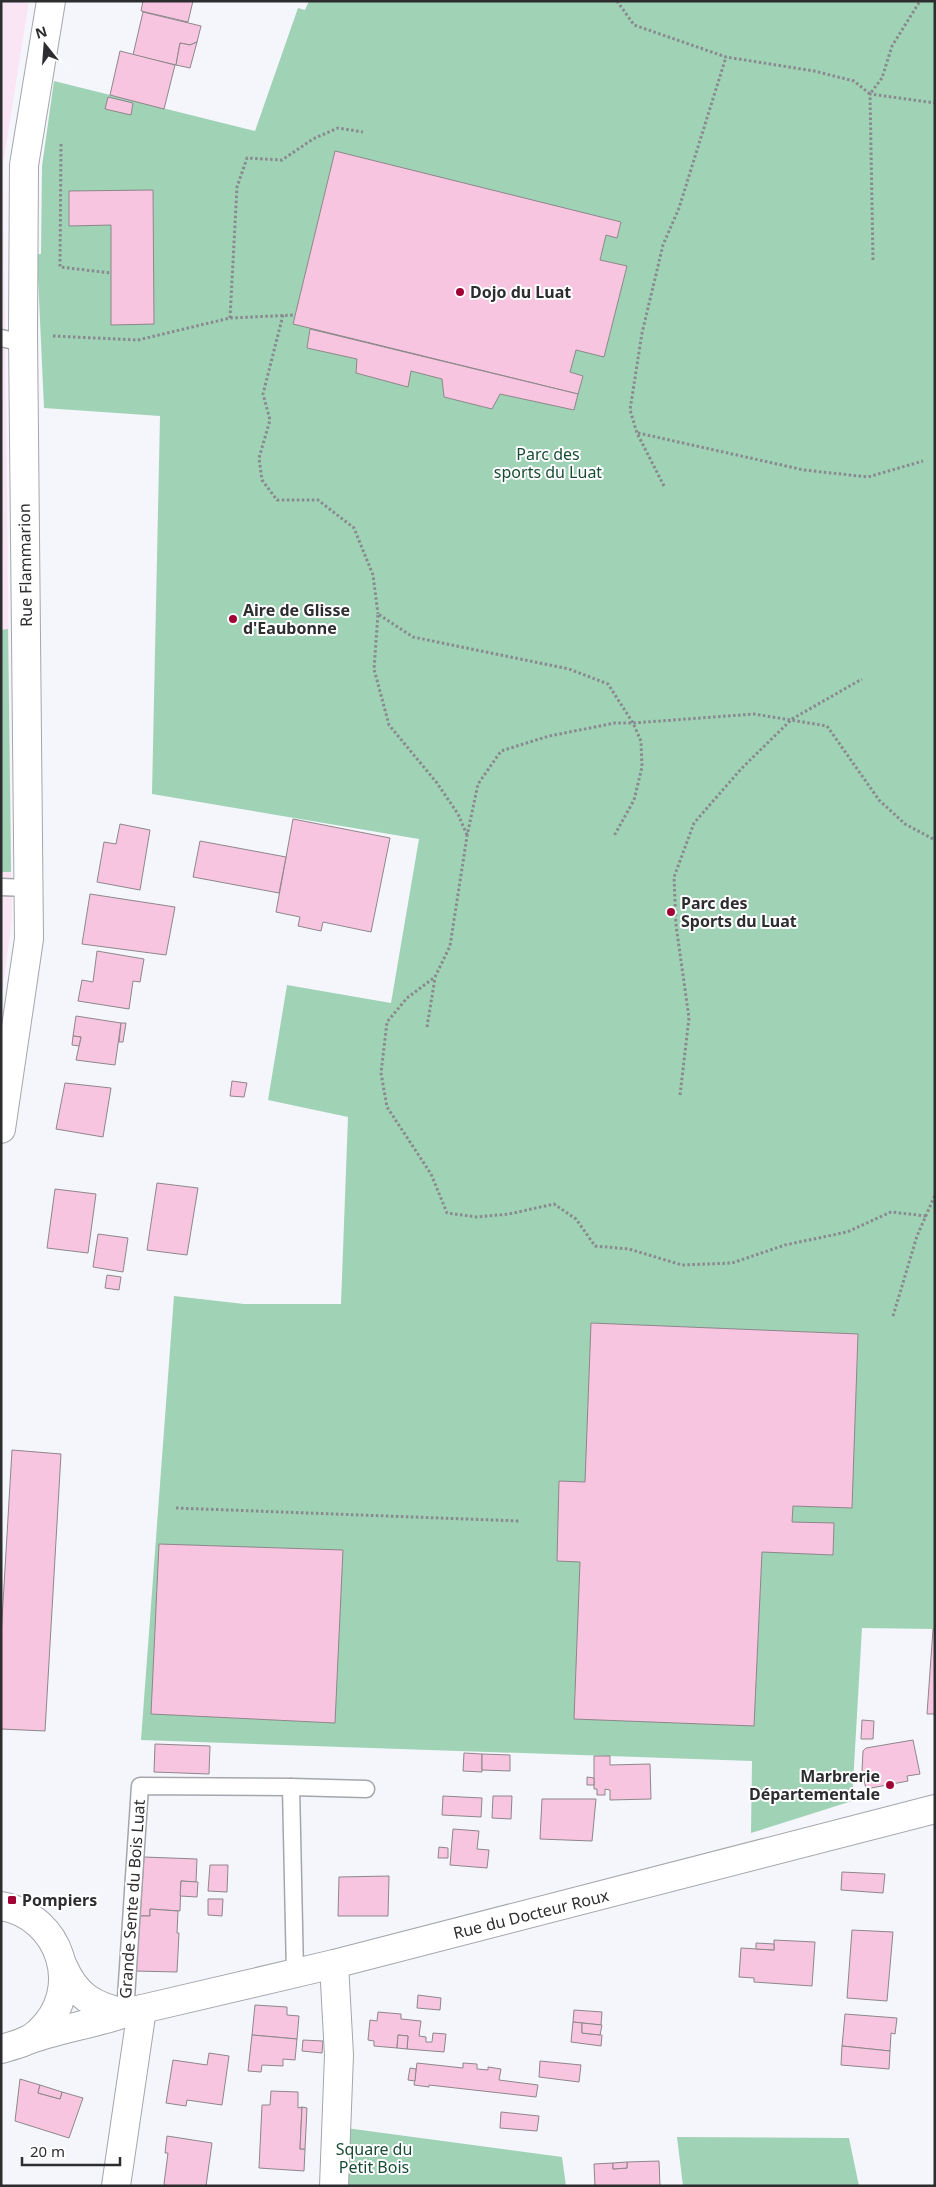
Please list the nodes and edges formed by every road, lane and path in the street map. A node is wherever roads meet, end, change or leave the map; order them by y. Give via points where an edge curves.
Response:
1 (50, 1) edge
2 (617, 1) edge
3 (920, 1) edge
4 (726, 57) junction
5 (870, 94) junction
6 (935, 103) edge
7 (362, 132) dead end
8 (61, 138) dead end
9 (873, 260) dead end
10 (111, 273) dead end
11 (295, 315) dead end
12 (283, 316) junction
13 (230, 318) junction
14 (16, 338) edge
15 (637, 433) junction
16 (923, 461) dead end
17 (664, 486) dead end
18 (378, 614) junction
19 (862, 679) dead end
20 (792, 719) junction
21 (633, 723) junction
22 (467, 836) junction
23 (614, 836) dead end
24 (935, 840) edge
25 (1, 887) edge
26 (28, 888) junction
27 (435, 977) junction
28 (427, 1027) dead end
29 (680, 1095) dead end
30 (1, 1129) edge
31 (935, 1195) edge
32 (926, 1216) junction
33 (893, 1316) dead end
34 (176, 1508) dead end
35 (519, 1521) dead end
36 (291, 1787) junction
37 (366, 1789) dead end
38 (935, 1809) edge
39 (1, 1906) edge
40 (334, 1964) junction
41 (63, 1966) junction
42 (296, 1973) junction
43 (134, 2011) junction
44 (12, 2046) edge
45 (116, 2186) edge
46 (334, 2186) edge

1 - 14 street, Rue Flammarion via 24,165
2 - 4 path via 634,25
3 - 5 path via 892,46 882,78
4 - 5 path via 854,81
4 - 15 path via 679,208 663,244 644,324 630,410
5 - 6 path
5 - 9 path
7 - 13 path via 338,128 313,139 282,160 247,158 237,187
8 - 10 path via 60,267
11 - 12 path
12 - 13 path
12 - 18 path via 263,394 270,420 260,458 262,480 277,500 318,500 354,528 373,575
13 - 14 path via 138,340
14 - 26 street, Rue Flammarion
15 - 16 path via 804,470 868,477
15 - 17 path
18 - 21 path via 413,637 569,669 608,684
18 - 22 path via 374,669 389,725 437,783 458,814
19 - 20 path
20 - 21 path via 754,714
20 - 24 path via 827,726 879,800 905,824
20 - 29 path via 741,769 694,823 674,877 676,925 689,1018
21 - 22 path via 615,723 549,736 501,751 478,784
21 - 23 path via 641,741 642,767 634,800
22 - 27 path via 450,946
25 - 26 lane
26 - 30 street, Rue Flammarion via 29,939
27 - 28 path
27 - 32 path via 407,998 387,1022 381,1073 386,1107 431,1174 447,1213 477,1217 554,1204 576,1219 595,1246 629,1249 682,1265 732,1263 785,1245 847,1232 891,1212
31 - 32 path
32 - 33 path
34 - 35 path
36 - 37 lane
36 - 42 lane
36 - 43 lane, Grande Sente du Bois Luat via 140,1786
38 - 40 street, Rue du Docteur Roux
39 - 41 street via 24,1913 42,1926 56,1944
40 - 42 street, Rue du Docteur Roux
40 - 46 street via 339,2055
41 - 43 street, Rue du Docteur Roux via 70,1983 80,1994 102,2008
41 - 44 street via 59,2002 51,2019 38,2033
42 - 43 street, Rue du Docteur Roux
43 - 44 street, Rue du Docteur Roux via 100,2022 47,2032
43 - 45 street

